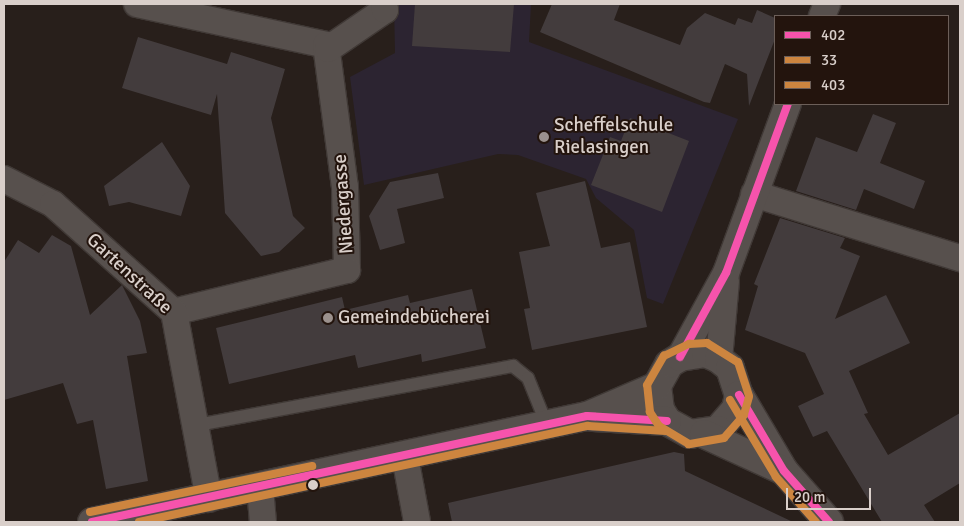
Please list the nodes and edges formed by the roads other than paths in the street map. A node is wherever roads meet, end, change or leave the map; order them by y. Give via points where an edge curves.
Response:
1 (137, 4) edge
2 (384, 4) edge
3 (328, 50) junction
4 (788, 105) edge
5 (4, 179) edge
6 (754, 194) junction
7 (960, 258) edge
8 (726, 273) junction
9 (174, 312) junction
10 (680, 357) junction
11 (719, 359) junction
12 (658, 386) junction
13 (739, 395) junction
14 (587, 416) junction
15 (667, 421) junction
16 (192, 426) junction
17 (548, 426) junction
18 (704, 434) junction
19 (404, 457) junction
20 (784, 471) junction
21 (260, 488) junction
22 (209, 500) junction
23 (92, 522) edge
24 (263, 522) edge
25 (417, 522) edge
26 (829, 522) edge

1 - 3 street via 326,45
2 - 3 street via 385,10
3 - 9 street, Niedergasse via 345,187 348,270
4 - 6 street
5 - 9 street, Gartenstraße via 53,204
6 - 7 street
6 - 8 street
8 - 10 street
8 - 11 street
9 - 16 street, Gartenstraße
10 - 11 main road via 706,353
10 - 12 main road via 666,369
11 - 13 main road via 733,374
12 - 14 main road
12 - 15 main road via 660,410
13 - 18 main road via 728,420
13 - 20 main road
14 - 15 main road
14 - 17 main road
15 - 18 main road via 690,434
16 - 17 lane via 513,366 528,378
16 - 22 street, Gartenstraße
17 - 19 main road
18 - 20 main road
19 - 21 main road
19 - 25 street
20 - 26 main road
21 - 22 main road
21 - 24 street
22 - 23 main road

